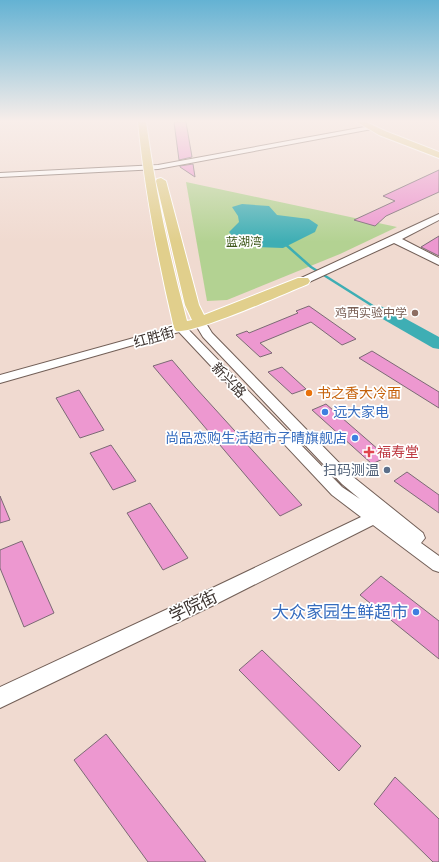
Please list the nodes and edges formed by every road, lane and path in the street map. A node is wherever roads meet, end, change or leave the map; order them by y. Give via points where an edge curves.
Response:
1 (169, 162) edge
2 (154, 165) junction
3 (0, 175) edge
4 (439, 217) edge
5 (394, 239) junction
6 (439, 262) edge
7 (303, 281) joint
8 (200, 322) junction
9 (182, 328) junction
10 (0, 379) edge
11 (380, 515) junction
12 (439, 556) edge
13 (439, 565) edge
14 (0, 698) edge

1 - 2 street
2 - 3 street
2 - 8 main road, 新兴路 via 192,305
2 - 9 main road, 新兴路 via 166,266
4 - 5 street
5 - 6 street
5 - 7 street
7 - 8 main road, 红胜街
8 - 9 main road, 红胜街
8 - 11 street, 新兴路 via 207,335
9 - 10 street, 红胜街
9 - 11 street, 新兴路 via 337,491
11 - 12 street, 新兴路
11 - 13 street, 新兴路
11 - 14 street, 学院街

